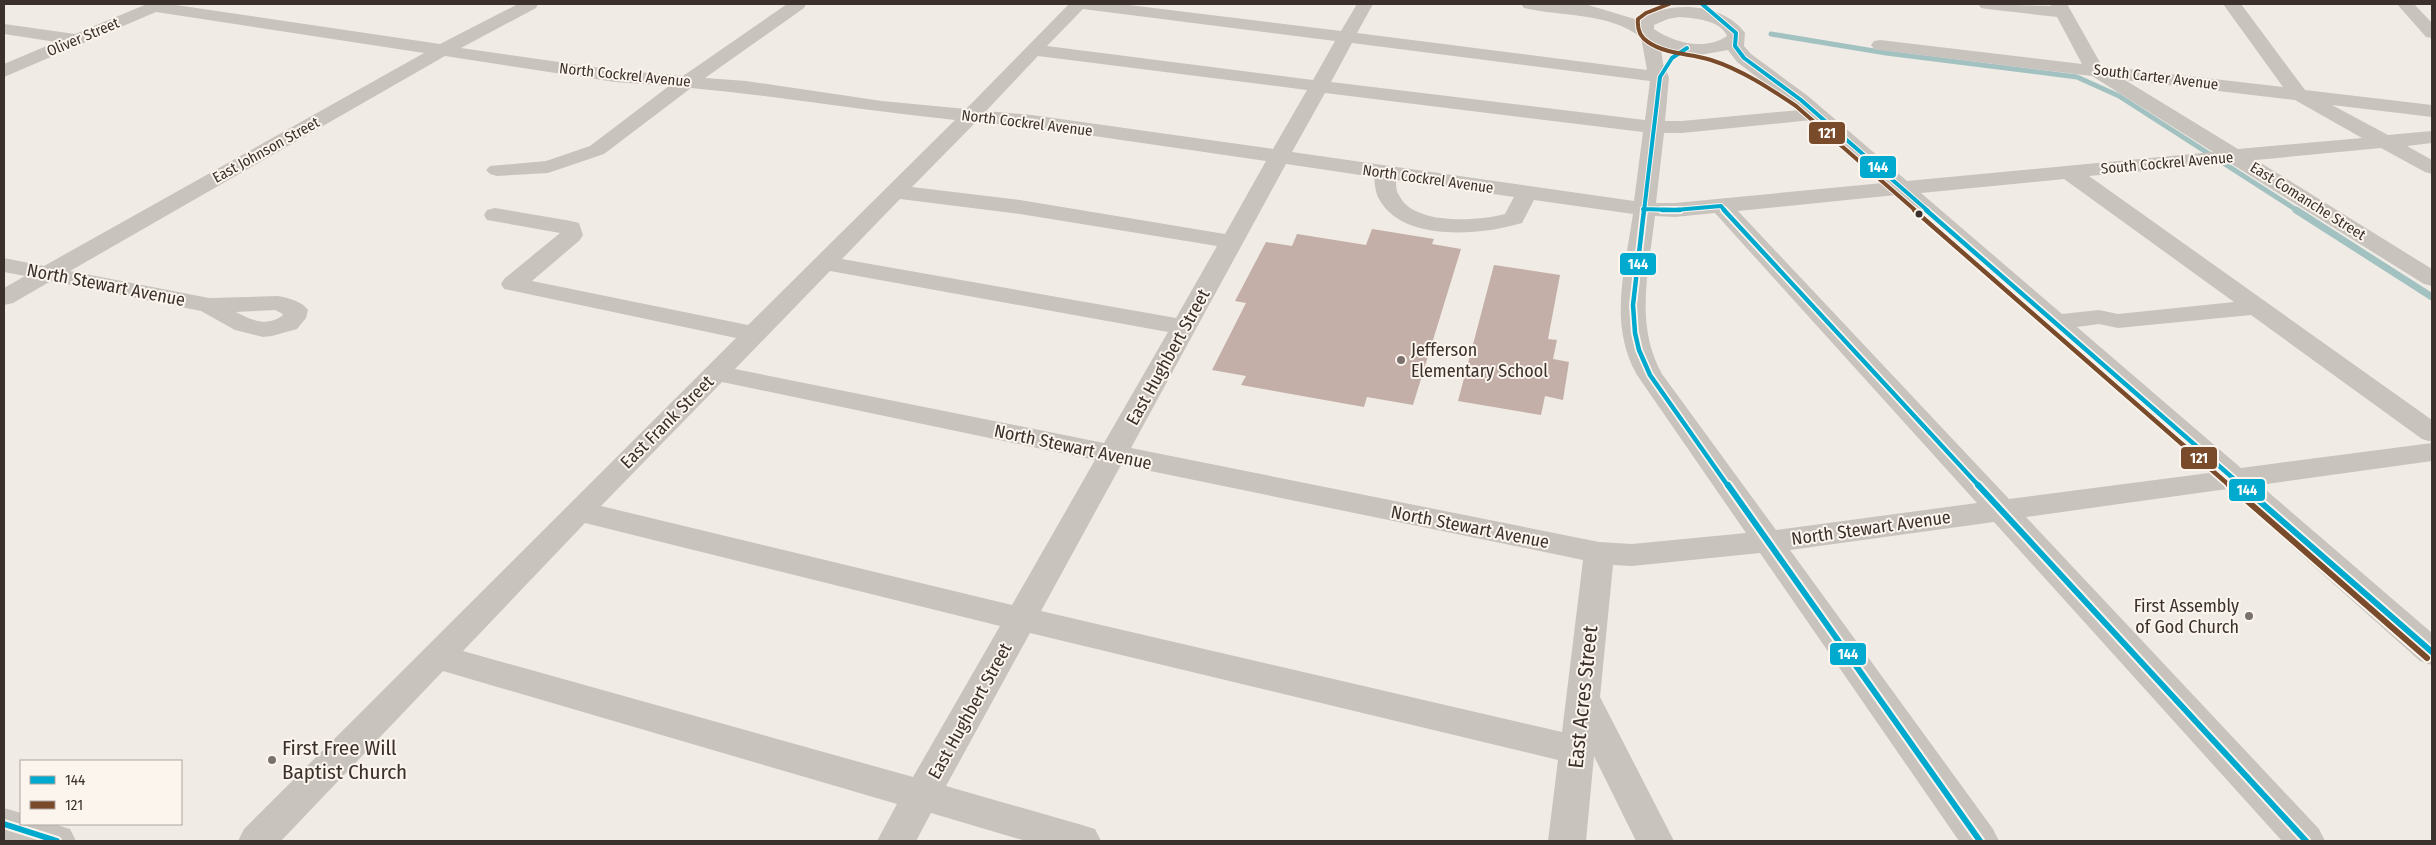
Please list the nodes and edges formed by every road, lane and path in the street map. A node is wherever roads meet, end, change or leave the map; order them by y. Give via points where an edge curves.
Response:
1 (530, 4) edge
2 (798, 4) edge
3 (1080, 4) edge
4 (1365, 4) edge
5 (1530, 4) edge
6 (1635, 4) edge
7 (1702, 4) edge
8 (1987, 4) edge
9 (2232, 4) edge
10 (2404, 4) edge
11 (158, 5) edge
12 (1566, 8) junction
13 (2060, 8) edge
14 (1591, 9) junction
15 (1671, 10) edge
16 (1715, 18) junction
17 (4, 29) edge
18 (1648, 32) junction
19 (2432, 33) edge
20 (1347, 37) junction
21 (1736, 38) junction
22 (76, 40) junction
23 (1880, 45) dead end
24 (1693, 48) junction
25 (1034, 50) junction
26 (442, 51) junction
27 (2094, 69) junction
28 (4, 71) edge
29 (1660, 77) junction
30 (1771, 79) junction
31 (687, 82) junction
32 (1320, 87) junction
33 (2298, 94) junction
34 (2432, 110) edge
35 (1816, 114) junction
36 (971, 116) junction
37 (1654, 126) junction
38 (2432, 137) edge
39 (2384, 142) junction
40 (2230, 157) junction
41 (1280, 158) junction
42 (2432, 168) edge
43 (497, 170) dead end
44 (2070, 172) junction
45 (1384, 173) junction
46 (1901, 189) junction
47 (895, 192) junction
48 (1526, 194) junction
49 (1721, 206) junction
50 (1643, 209) junction
51 (495, 215) dead end
52 (1233, 242) junction
53 (824, 263) junction
54 (4, 264) edge
55 (47, 274) junction
56 (2432, 279) edge
57 (4, 298) edge
58 (209, 305) dead end
59 (2258, 307) junction
60 (2054, 322) junction
61 (1185, 327) junction
62 (754, 334) junction
63 (715, 373) junction
64 (2432, 433) edge
65 (2432, 452) edge
66 (1113, 455) junction
67 (2233, 479) junction
68 (2001, 510) junction
69 (579, 511) junction
70 (1768, 542) junction
71 (1598, 553) junction
72 (1021, 619) junction
73 (2432, 652) edge
74 (438, 657) junction
75 (1583, 697) junction
76 (1577, 750) junction
77 (922, 795) junction
78 (4, 824) edge
79 (57, 841) edge
80 (257, 841) edge
81 (896, 841) edge
82 (1082, 841) edge
83 (1567, 841) edge
84 (1655, 841) edge
85 (1980, 841) edge
86 (2306, 841) edge

1 - 26 street, East Johnson Street
2 - 31 street
3 - 20 street
3 - 25 street, East Frank Street
4 - 20 street, East Hughbert Street
5 - 12 street
6 - 14 street
7 - 16 street
8 - 13 street
9 - 33 street
10 - 19 street
11 - 22 street, Oliver Street
11 - 26 street, North Cockrel Avenue
12 - 14 street
12 - 18 street via 1625,21
13 - 27 street, East Comanche Street
14 - 15 street
15 - 16 street
15 - 18 street via 1646,23
16 - 21 street via 1732,27
17 - 22 street
18 - 24 street via 1666,43
18 - 29 street
20 - 29 street
20 - 32 street, East Hughbert Street
21 - 24 street via 1729,44
21 - 30 street via 1735,46 1744,58
22 - 28 street, Oliver Street
23 - 27 street, South Carter Avenue
24 - 29 street via 1672,58
24 - 30 street
25 - 32 street
25 - 36 street, East Frank Street
26 - 31 street, North Cockrel Avenue via 615,76
26 - 55 street, East Johnson Street
27 - 33 street, South Carter Avenue
27 - 40 street, East Comanche Street
29 - 37 street
30 - 35 street
31 - 36 street, North Cockrel Avenue via 746,86 882,107
31 - 43 street via 597,150 548,167
32 - 37 street via 1631,126
32 - 41 street, East Hughbert Street
33 - 34 street, South Carter Avenue
33 - 39 street
35 - 37 street via 1682,127
35 - 46 street
36 - 41 street, North Cockrel Avenue via 1032,121
36 - 47 street, East Frank Street
37 - 50 street
38 - 39 street, South Cockrel Avenue
39 - 40 street, South Cockrel Avenue
39 - 42 street
40 - 44 street, South Cockrel Avenue
40 - 56 street, East Comanche Street
41 - 45 street, North Cockrel Avenue
41 - 52 street, East Hughbert Street
44 - 46 street, South Cockrel Avenue
44 - 59 street
45 - 48 street, North Cockrel Avenue
45 - 48 street via 1389,198 1399,209 1426,222 1463,228 1514,218
46 - 49 street, North Cockrel Avenue
46 - 60 street
47 - 52 street via 1028,208
47 - 53 street, East Frank Street
48 - 50 street, North Cockrel Avenue
49 - 50 street, North Cockrel Avenue
49 - 68 street
50 - 70 street via 1632,329 1635,347 1650,375
51 - 62 street via 571,228 572,235 512,284
52 - 61 street, East Hughbert Street
53 - 61 street
53 - 62 street, East Frank Street
54 - 55 street, North Stewart Avenue
55 - 57 street, East Johnson Street
55 - 58 street, North Stewart Avenue
59 - 60 street via 2118,321 2099,317
59 - 64 street
60 - 67 street
61 - 66 street, East Hughbert Street
62 - 63 street, East Frank Street
63 - 66 street, North Stewart Avenue
63 - 69 street, East Frank Street
65 - 67 street, North Stewart Avenue
66 - 71 street, North Stewart Avenue
66 - 72 street, East Hughbert Street
67 - 68 street, North Stewart Avenue
67 - 73 street
68 - 70 street, North Stewart Avenue
68 - 86 street
69 - 72 street
69 - 74 street, East Frank Street
70 - 71 street, North Stewart Avenue via 1640,554
70 - 85 street
71 - 75 street, East Acres Street
72 - 76 street
72 - 77 street, East Hughbert Street
74 - 77 street
74 - 80 street, East Frank Street
75 - 76 street, East Acres Street
75 - 84 street
76 - 83 street, East Acres Street
77 - 81 street, East Hughbert Street
77 - 82 street
78 - 79 street

